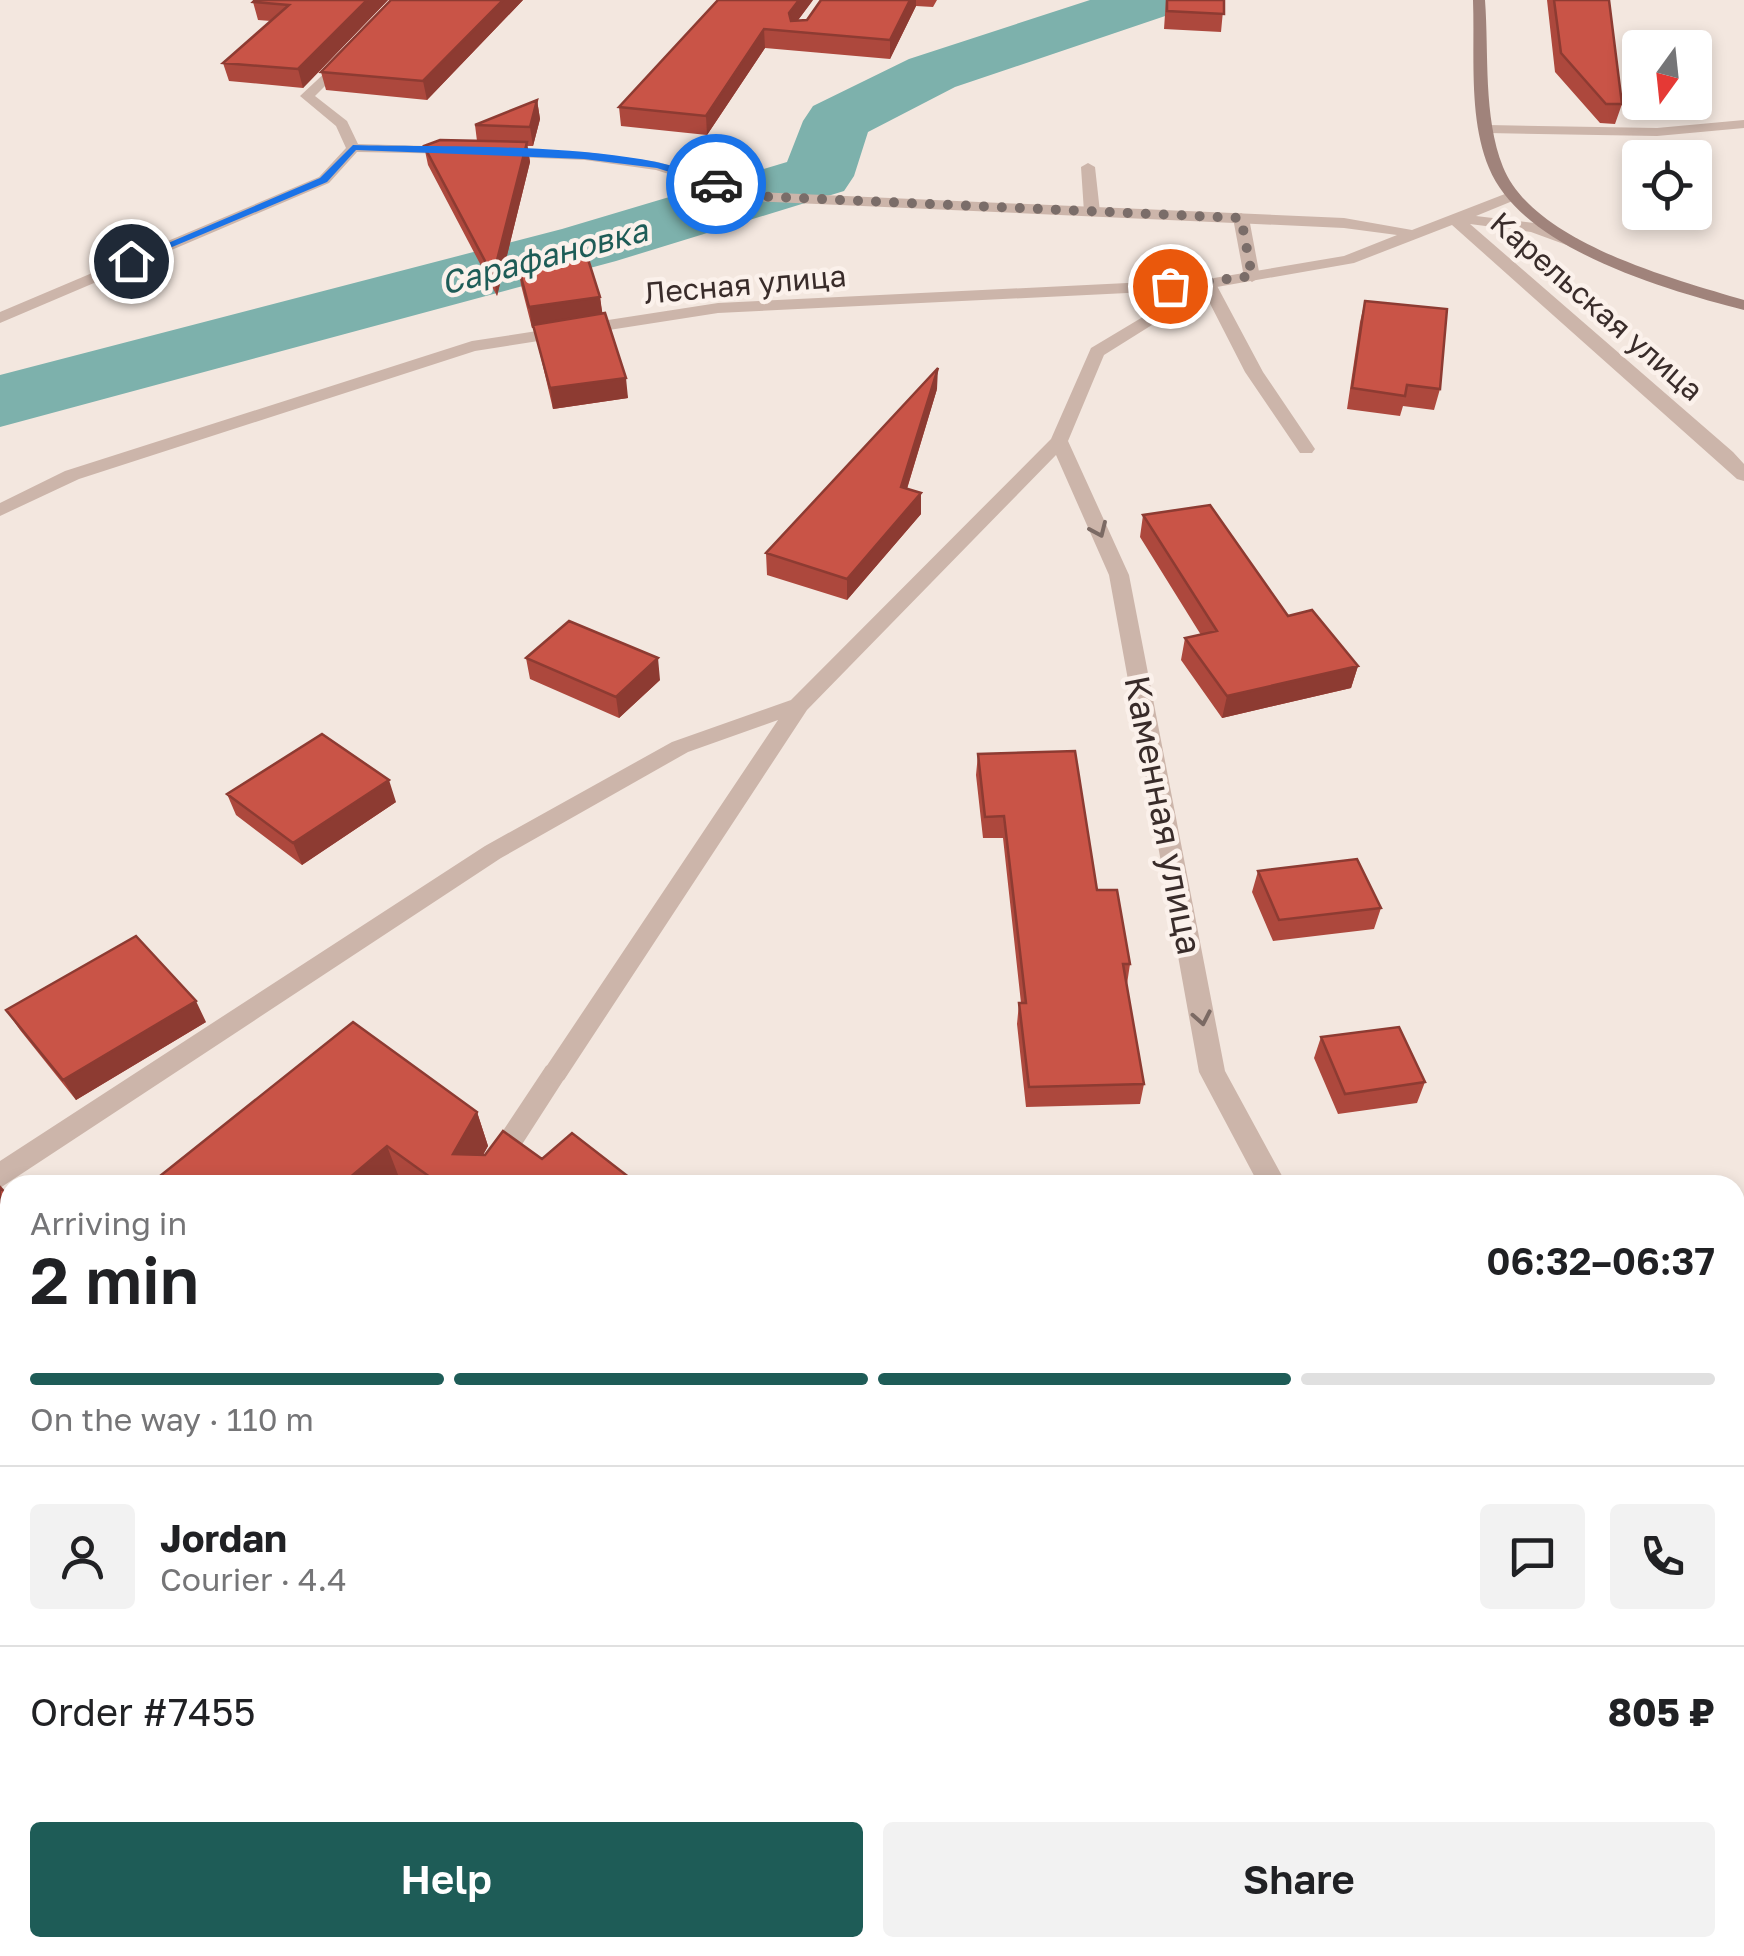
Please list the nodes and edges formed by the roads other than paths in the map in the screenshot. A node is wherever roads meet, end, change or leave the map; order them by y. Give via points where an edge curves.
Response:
1 (1479, 0) edge
2 (360, 41) edge
3 (1744, 124) edge
4 (1488, 129) junction
5 (353, 148) junction
6 (469, 152) edge
7 (488, 152) edge
8 (1088, 167) dead end
9 (1510, 197) junction
10 (1092, 212) junction
11 (1241, 218) junction
12 (1456, 220) junction
13 (1416, 236) junction
14 (1572, 242) junction
15 (1252, 276) junction
16 (1208, 284) junction
17 (1744, 305) edge
18 (0, 318) edge
19 (1059, 441) junction
20 (1306, 448) dead end
21 (1736, 460) edge
22 (1744, 476) edge
23 (0, 510) edge
24 (800, 704) junction
25 (2, 1175) edge
26 (488, 1175) edge
27 (1268, 1175) edge

1 - 4 main road
2 - 5 street via 308,96 342,124
3 - 4 street via 1657,132
4 - 9 main road
5 - 6 street
5 - 18 street via 324,180
7 - 10 street via 658,166 753,196
8 - 10 street
9 - 12 street, Лесная улица
9 - 14 main road
10 - 11 street
11 - 13 street via 1389,228
11 - 15 street
12 - 13 street, Лесная улица
12 - 14 street via 1508,223
12 - 21 street, Карельская улица
13 - 15 street, Лесная улица via 1348,260
14 - 17 main road
15 - 16 street, Лесная улица
16 - 19 street via 1097,352
16 - 20 street via 1254,372
16 - 23 street, Лесная улица via 718,308 472,346 72,475
19 - 24 street
19 -> 27 street, Каменная улица via 1119,575 1212,1072
21 - 22 street, Карельская улица
24 - 25 street via 680,747 492,852
24 - 26 street

